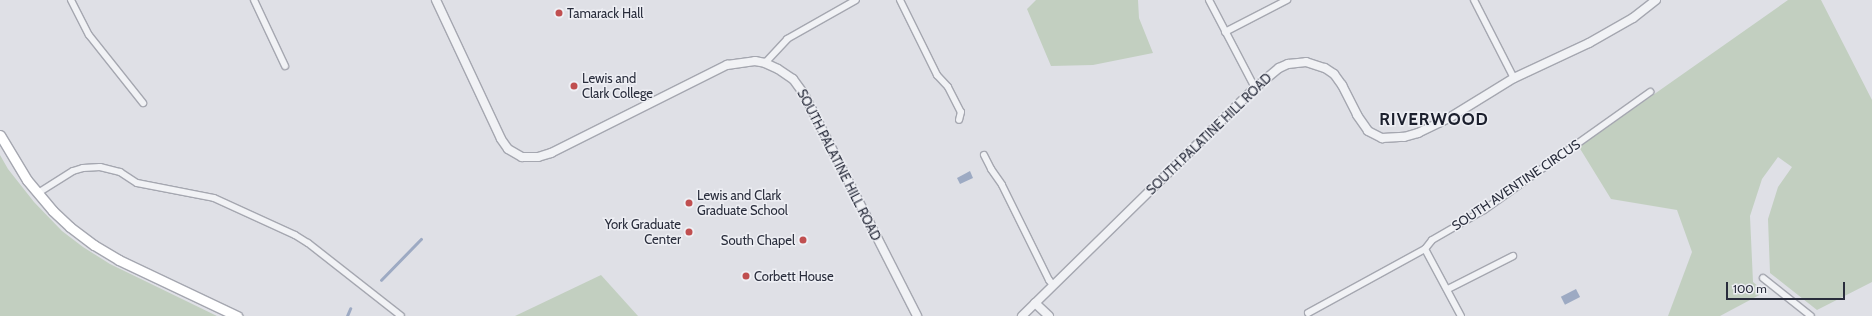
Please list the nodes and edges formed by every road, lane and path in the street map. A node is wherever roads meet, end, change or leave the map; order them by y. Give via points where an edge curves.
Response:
1 (71, 0) edge
2 (254, 0) edge
3 (436, 0) edge
4 (856, 0) edge
5 (900, 0) edge
6 (1209, 0) edge
7 (1287, 0) edge
8 (1474, 0) edge
9 (1656, 0) edge
10 (1225, 32) junction
11 (765, 63) junction
12 (285, 66) dead end
13 (1514, 78) junction
14 (1255, 88) junction
15 (1650, 92) dead end
16 (143, 103) dead end
17 (959, 120) dead end
18 (0, 135) edge
19 (984, 155) dead end
20 (38, 193) junction
21 (1425, 249) junction
22 (1513, 256) dead end
23 (1763, 278) dead end
24 (1053, 285) junction
25 (1448, 289) junction
26 (1035, 303) junction
27 (1308, 313) dead end
28 (237, 316) edge
29 (401, 316) edge
30 (917, 316) edge
31 (1022, 316) edge
32 (1049, 316) edge
33 (1462, 316) edge
34 (1811, 316) edge

1 - 16 street via 89,34
2 - 12 street
3 - 11 street, SOUTH PALATINE HILL ROAD via 502,139 508,149 522,157 538,157 551,153 720,67 748,61
4 - 11 street via 787,39
5 - 17 street via 937,75 950,89 961,112
6 - 10 street
7 - 10 street
8 - 13 street
9 - 13 street, SOUTH PALATINE HILL ROAD via 1634,18
10 - 14 street
11 - 30 street, SOUTH PALATINE HILL ROAD via 788,76 804,94
13 - 14 street, SOUTH PALATINE HILL ROAD via 1440,123 1412,135 1389,139 1376,137 1368,131 1357,116 1338,79 1318,65 1306,62 1288,64
14 - 24 street, SOUTH PALATINE HILL ROAD
15 - 21 street, SOUTH AVENTINE CIRCUS via 1484,210 1432,240
18 - 20 main road via 27,180
19 - 24 street
20 - 28 main road via 70,227 94,245 119,260
20 - 29 street via 73,171 100,167 120,172 138,183 214,198 308,243
21 - 25 street
21 - 27 street, SOUTH AVENTINE CIRCUS
22 - 25 street
23 - 34 street
24 - 26 street, SOUTH PALATINE HILL ROAD
25 - 33 street
26 - 31 street, SOUTH PALATINE HILL ROAD
26 - 32 street

